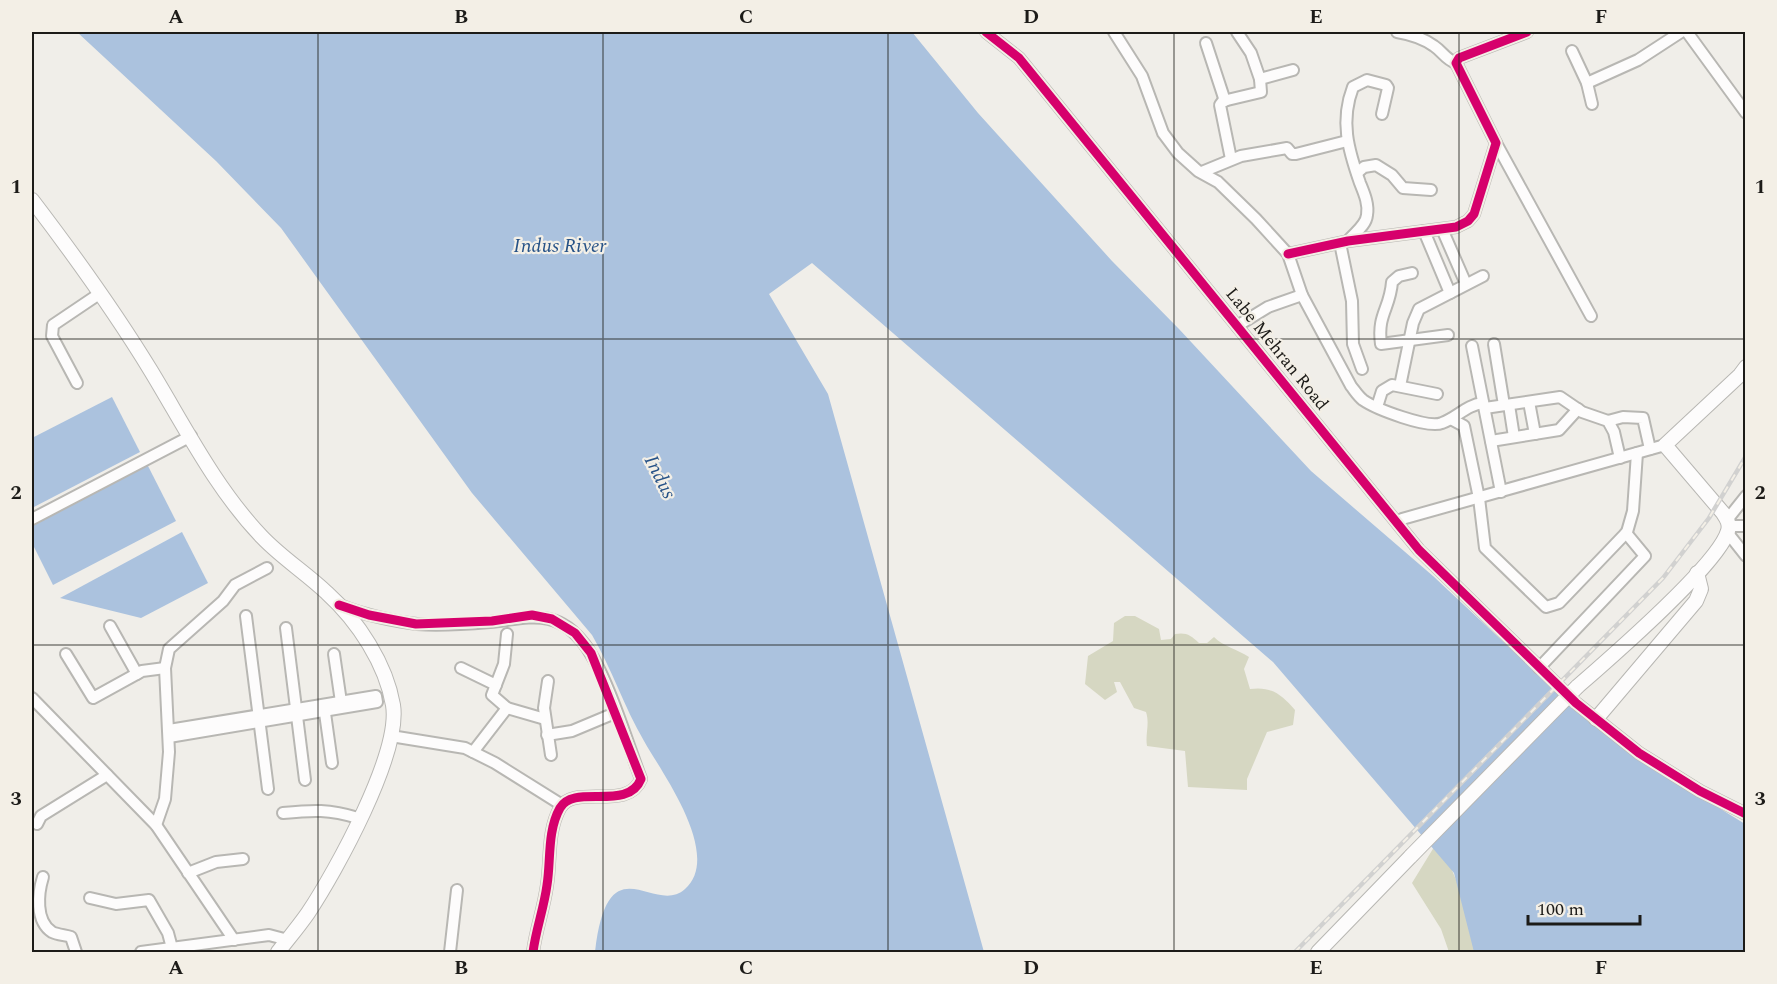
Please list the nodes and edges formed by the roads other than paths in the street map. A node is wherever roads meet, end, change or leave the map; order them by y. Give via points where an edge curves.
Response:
1 (987, 32) edge
2 (1114, 32) edge
3 (1237, 32) edge
4 (1400, 32) edge
5 (1527, 32) edge
6 (1681, 32) edge
7 (1687, 32) edge
8 (1206, 43) dead end
9 (1572, 51) dead end
10 (1456, 63) junction
11 (1293, 70) dead end
12 (1260, 79) junction
13 (1587, 83) junction
14 (1741, 95) edge
15 (1226, 101) junction
16 (1592, 104) dead end
17 (1746, 113) edge
18 (1382, 114) dead end
19 (1347, 141) junction
20 (1496, 142) junction
21 (1231, 159) junction
22 (1202, 172) junction
23 (1357, 173) junction
24 (1431, 190) dead end
25 (32, 200) edge
26 (1442, 229) junction
27 (1424, 231) junction
28 (1344, 242) junction
29 (1288, 254) junction
30 (1412, 273) dead end
31 (1483, 276) dead end
32 (1466, 284) junction
33 (1450, 293) junction
34 (99, 294) junction
35 (1302, 295) junction
36 (1591, 316) dead end
37 (1237, 326) junction
38 (1448, 335) dead end
39 (1410, 339) junction
40 (1494, 344) dead end
41 (1472, 346) dead end
42 (1746, 367) edge
43 (1362, 369) dead end
44 (77, 382) dead end
45 (1400, 386) junction
46 (1437, 394) dead end
47 (1529, 402) junction
48 (1506, 405) junction
49 (1484, 406) junction
50 (1377, 407) junction
51 (1578, 409) junction
52 (1451, 419) junction
53 (1608, 421) junction
54 (1535, 434) junction
55 (191, 436) junction
56 (1514, 437) junction
57 (1491, 441) junction
58 (1665, 445) junction
59 (1650, 449) junction
60 (1637, 453) junction
61 (1620, 458) junction
62 (1501, 492) junction
63 (1746, 496) edge
64 (1479, 498) junction
65 (32, 519) edge
66 (1402, 519) dead end
67 (1728, 526) junction
68 (1746, 526) edge
69 (1626, 533) junction
70 (1746, 556) edge
71 (267, 568) dead end
72 (1697, 573) junction
73 (339, 605) junction
74 (246, 616) dead end
75 (110, 626) dead end
76 (286, 628) dead end
77 (507, 633) dead end
78 (66, 654) dead end
79 (334, 654) dead end
80 (165, 668) junction
81 (1539, 668) junction
82 (461, 669) dead end
83 (137, 674) junction
84 (548, 681) dead end
85 (496, 685) junction
86 (32, 698) edge
87 (341, 702) junction
88 (324, 708) junction
89 (507, 708) junction
90 (296, 712) junction
91 (615, 713) junction
92 (259, 719) junction
93 (545, 719) junction
94 (1596, 719) junction
95 (169, 733) junction
96 (547, 735) junction
97 (391, 736) junction
98 (473, 752) junction
99 (550, 755) dead end
100 (333, 763) dead end
101 (107, 775) junction
102 (305, 780) dead end
103 (268, 789) dead end
104 (562, 805) junction
105 (283, 813) dead end
106 (1746, 814) edge
107 (358, 818) junction
108 (37, 824) dead end
109 (156, 825) junction
110 (243, 859) dead end
111 (188, 873) junction
112 (43, 877) dead end
113 (457, 890) dead end
114 (90, 898) dead end
115 (234, 940) junction
116 (288, 940) junction
117 (172, 948) junction
118 (76, 952) edge
119 (141, 952) edge
120 (278, 952) edge
121 (450, 952) edge
122 (533, 952) edge
123 (1318, 952) edge

1 - 37 street, Labe Mehran Road via 1019,58
2 - 22 street via 1142,76 1163,133 1178,153
3 - 12 street via 1251,53
4 - 10 street via 1436,47 1446,59
5 - 10 street via 1459,58
6 - 13 street via 1638,60
7 - 14 street
8 - 15 street
9 - 13 street
10 - 20 street
11 - 12 street
12 - 15 street via 1261,92
13 - 16 street
14 - 17 street
15 - 21 street via 1220,105 1220,113
18 - 19 street via 1386,85 1359,82 1353,87 1347,107
19 - 21 street via 1296,154 1287,148
19 - 23 street
20 - 26 street via 1474,214 1456,227
20 - 36 street
21 - 22 street
22 - 29 street via 1257,219
23 - 24 street via 1376,165 1403,188
23 - 28 street via 1368,214 1364,224
25 - 34 main road
26 - 27 street
26 - 32 street
27 - 28 street
27 - 33 street
28 - 29 street
28 - 43 street via 1353,344
29 - 35 street
30 - 39 street via 1392,282 1379,326 1381,344
31 - 32 street
32 - 33 street
33 - 39 street via 1419,309
34 - 44 street via 53,325 52,336
34 - 55 main road
35 - 37 street via 1268,307
35 - 50 street via 1351,386 1361,399
37 - 81 street, Labe Mehran Road via 1419,550
38 - 39 street
39 - 45 street
40 - 48 street
41 - 49 street
42 - 58 main road
45 - 46 street
45 - 50 street via 1386,387
47 - 48 street
47 - 51 street via 1560,397
47 - 54 street
48 - 49 street
48 - 56 street
49 - 52 street via 1466,407
49 - 57 street
50 - 52 street via 1430,424
51 - 53 street
51 - 54 street via 1559,430
52 - 64 street via 1464,426
53 - 59 street via 1643,418
53 - 61 street
54 - 56 street
55 - 65 street
55 - 73 main road via 226,492 261,536
56 - 57 street
57 - 62 street
58 - 59 street
58 - 67 main road
59 - 60 street
60 - 61 street
60 - 69 street via 1633,511
61 - 62 street
62 - 64 street
63 - 67 street
64 - 66 street
64 - 69 street via 1485,548 1546,607 1559,603
67 - 68 street
67 - 70 street
67 - 72 main road via 1715,553
69 - 81 street via 1645,556
71 - 80 street via 235,585 169,649
72 - 94 main road via 1701,589 1696,601
72 - 123 main road, bridge via 1577,687
73 - 91 street via 416,624 532,615 552,619 583,642
73 - 97 main road via 371,647 386,680 393,706
74 - 92 street
75 - 83 street
76 - 90 street
77 - 85 street via 504,664
78 - 83 street via 93,698
79 - 87 street
80 - 83 street
80 - 95 street
81 - 94 street, Labe Mehran Road
82 - 85 street
84 - 93 street
85 - 89 street via 492,695
86 - 101 street
87 - 88 street
87 - 88 street via 376,696 377,702
88 - 90 street
88 - 100 street
89 - 93 street
89 - 98 street
90 - 92 street
90 - 102 street
91 - 96 street via 572,731
91 - 104 street via 641,779 639,783 620,795 580,797
92 - 95 street
92 - 103 street
93 - 96 street
94 - 106 street, Labe Mehran Road via 1639,753
95 - 109 street via 165,799
96 - 99 street
97 - 98 street via 453,744
97 - 107 main road via 387,754
98 - 104 street
101 - 108 street via 41,816
101 - 109 street
104 - 122 street via 550,843 548,885
105 - 107 street via 333,810
107 - 116 main road via 330,878
109 - 111 street
110 - 111 street via 216,862
111 - 115 street
112 - 118 street via 38,897 43,919 53,933 71,937
113 - 121 street
114 - 117 street via 116,904 149,900
115 - 116 street via 275,935
115 - 117 street
116 - 120 main road
117 - 119 street

